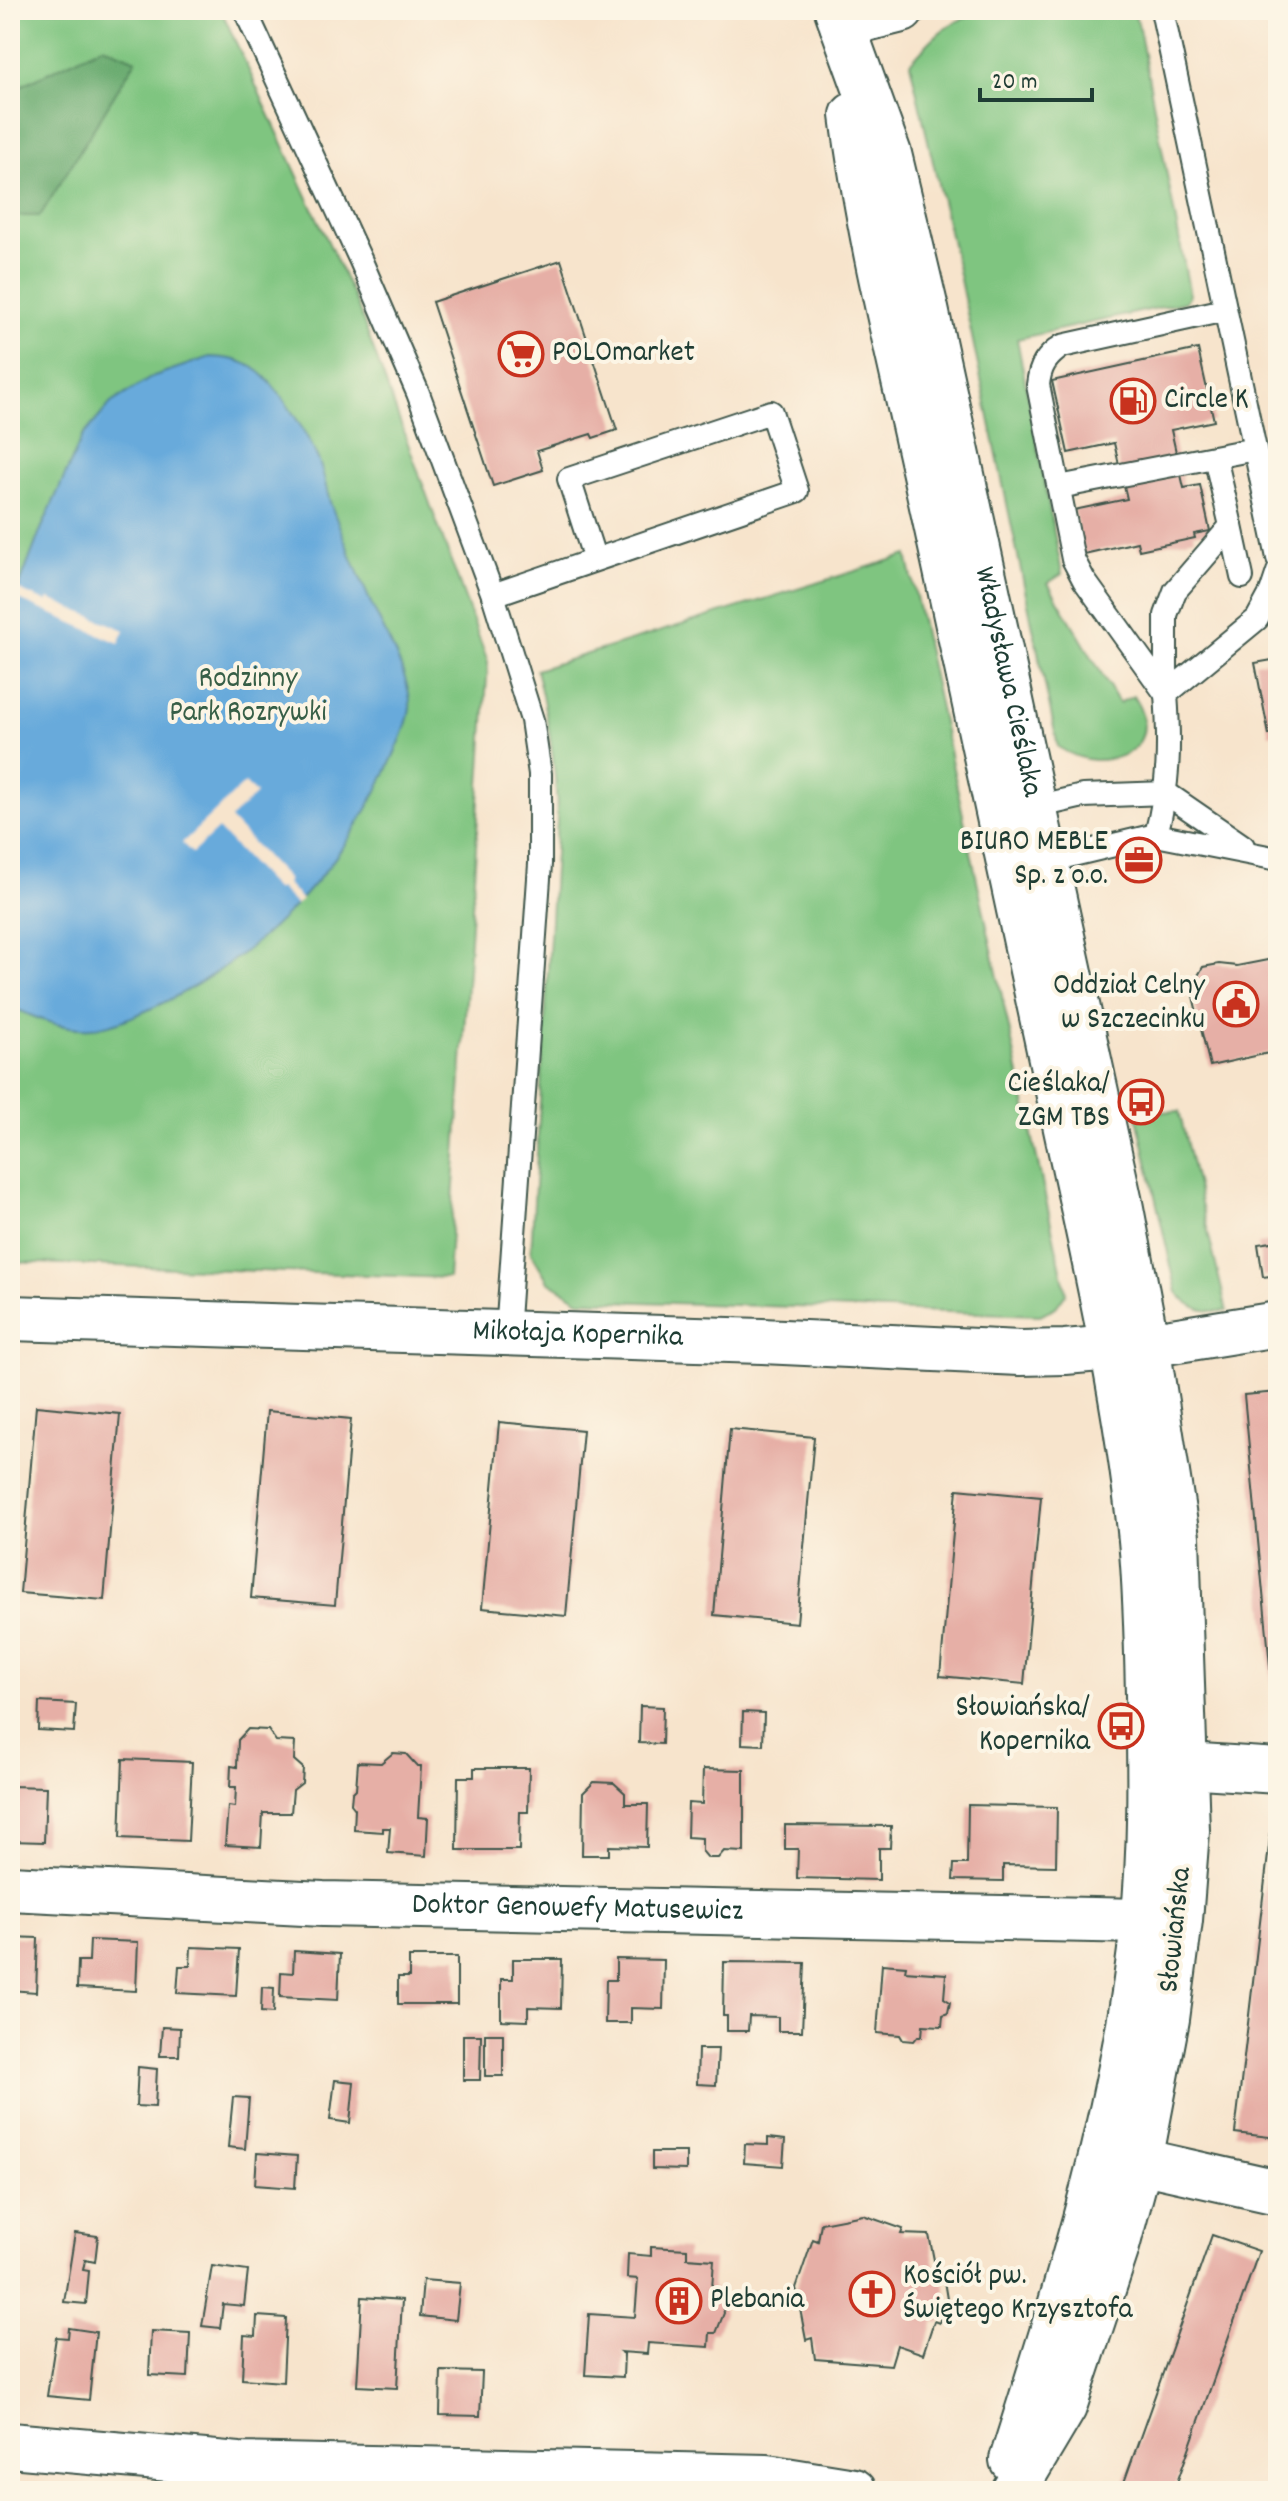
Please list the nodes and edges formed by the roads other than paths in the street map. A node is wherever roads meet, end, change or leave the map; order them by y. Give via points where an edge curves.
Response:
1 (245, 10) edge
2 (902, 10) edge
3 (1162, 10) edge
4 (840, 18) edge
5 (1225, 310) junction
6 (1255, 449) junction
7 (1215, 457) junction
8 (1059, 487) junction
9 (1231, 526) junction
10 (1278, 558) edge
11 (595, 560) junction
12 (1278, 572) edge
13 (1242, 577) dead end
14 (493, 595) junction
15 (1166, 694) junction
16 (1166, 793) junction
17 (1017, 811) junction
18 (1156, 835) junction
19 (1250, 851) junction
20 (1278, 859) edge
21 (1028, 865) junction
22 (10, 1318) edge
23 (1278, 1324) edge
24 (507, 1334) junction
25 (1129, 1346) junction
26 (1185, 1765) junction
27 (1278, 1771) edge
28 (10, 1888) edge
29 (1143, 1921) junction
30 (1140, 2161) junction
31 (1278, 2192) edge
32 (10, 2445) edge
33 (854, 2491) edge
34 (1002, 2491) edge
35 (1014, 2491) edge

1 - 14 lane via 418,393
2 - 4 street
3 - 5 lane
4 - 17 street, Władysława Cieślaka via 889,154 926,309
5 - 6 lane
5 - 8 lane via 1062,346 1047,356 1038,385
6 - 7 lane
6 - 10 lane
7 - 8 lane
7 - 9 lane
8 - 15 lane via 1073,559
9 - 13 lane
9 - 15 lane via 1175,591 1166,615
11 - 11 lane via 797,491 771,412 569,479
11 - 14 lane
12 - 15 lane via 1257,619
14 - 24 lane via 532,720 541,812
15 - 16 lane
16 - 17 lane via 1083,796
16 - 18 lane
16 - 19 lane
17 - 21 street, Władysława Cieślaka
18 - 19 lane
18 - 21 lane
19 - 20 lane
21 - 25 street, Władysława Cieślaka via 1120,1203
22 - 24 street, Mikołaja Kopernika
23 - 25 street, Mikołaja Kopernika
24 - 25 street, Mikołaja Kopernika via 1020,1353
25 - 26 street, Słowiańska via 1177,1537
25 - 29 street, Słowiańska via 1125,1424 1143,1571 1149,1756
26 - 27 street
26 - 30 street, Słowiańska via 1187,1831 1180,1920
28 - 29 street, Doktor Genowefy Matusewicz via 323,1904
29 - 34 street, Słowiańska via 1132,2012 1101,2164
30 - 31 street
30 - 35 street, Słowiańska via 1064,2407
32 - 33 street via 239,2465 745,2476

